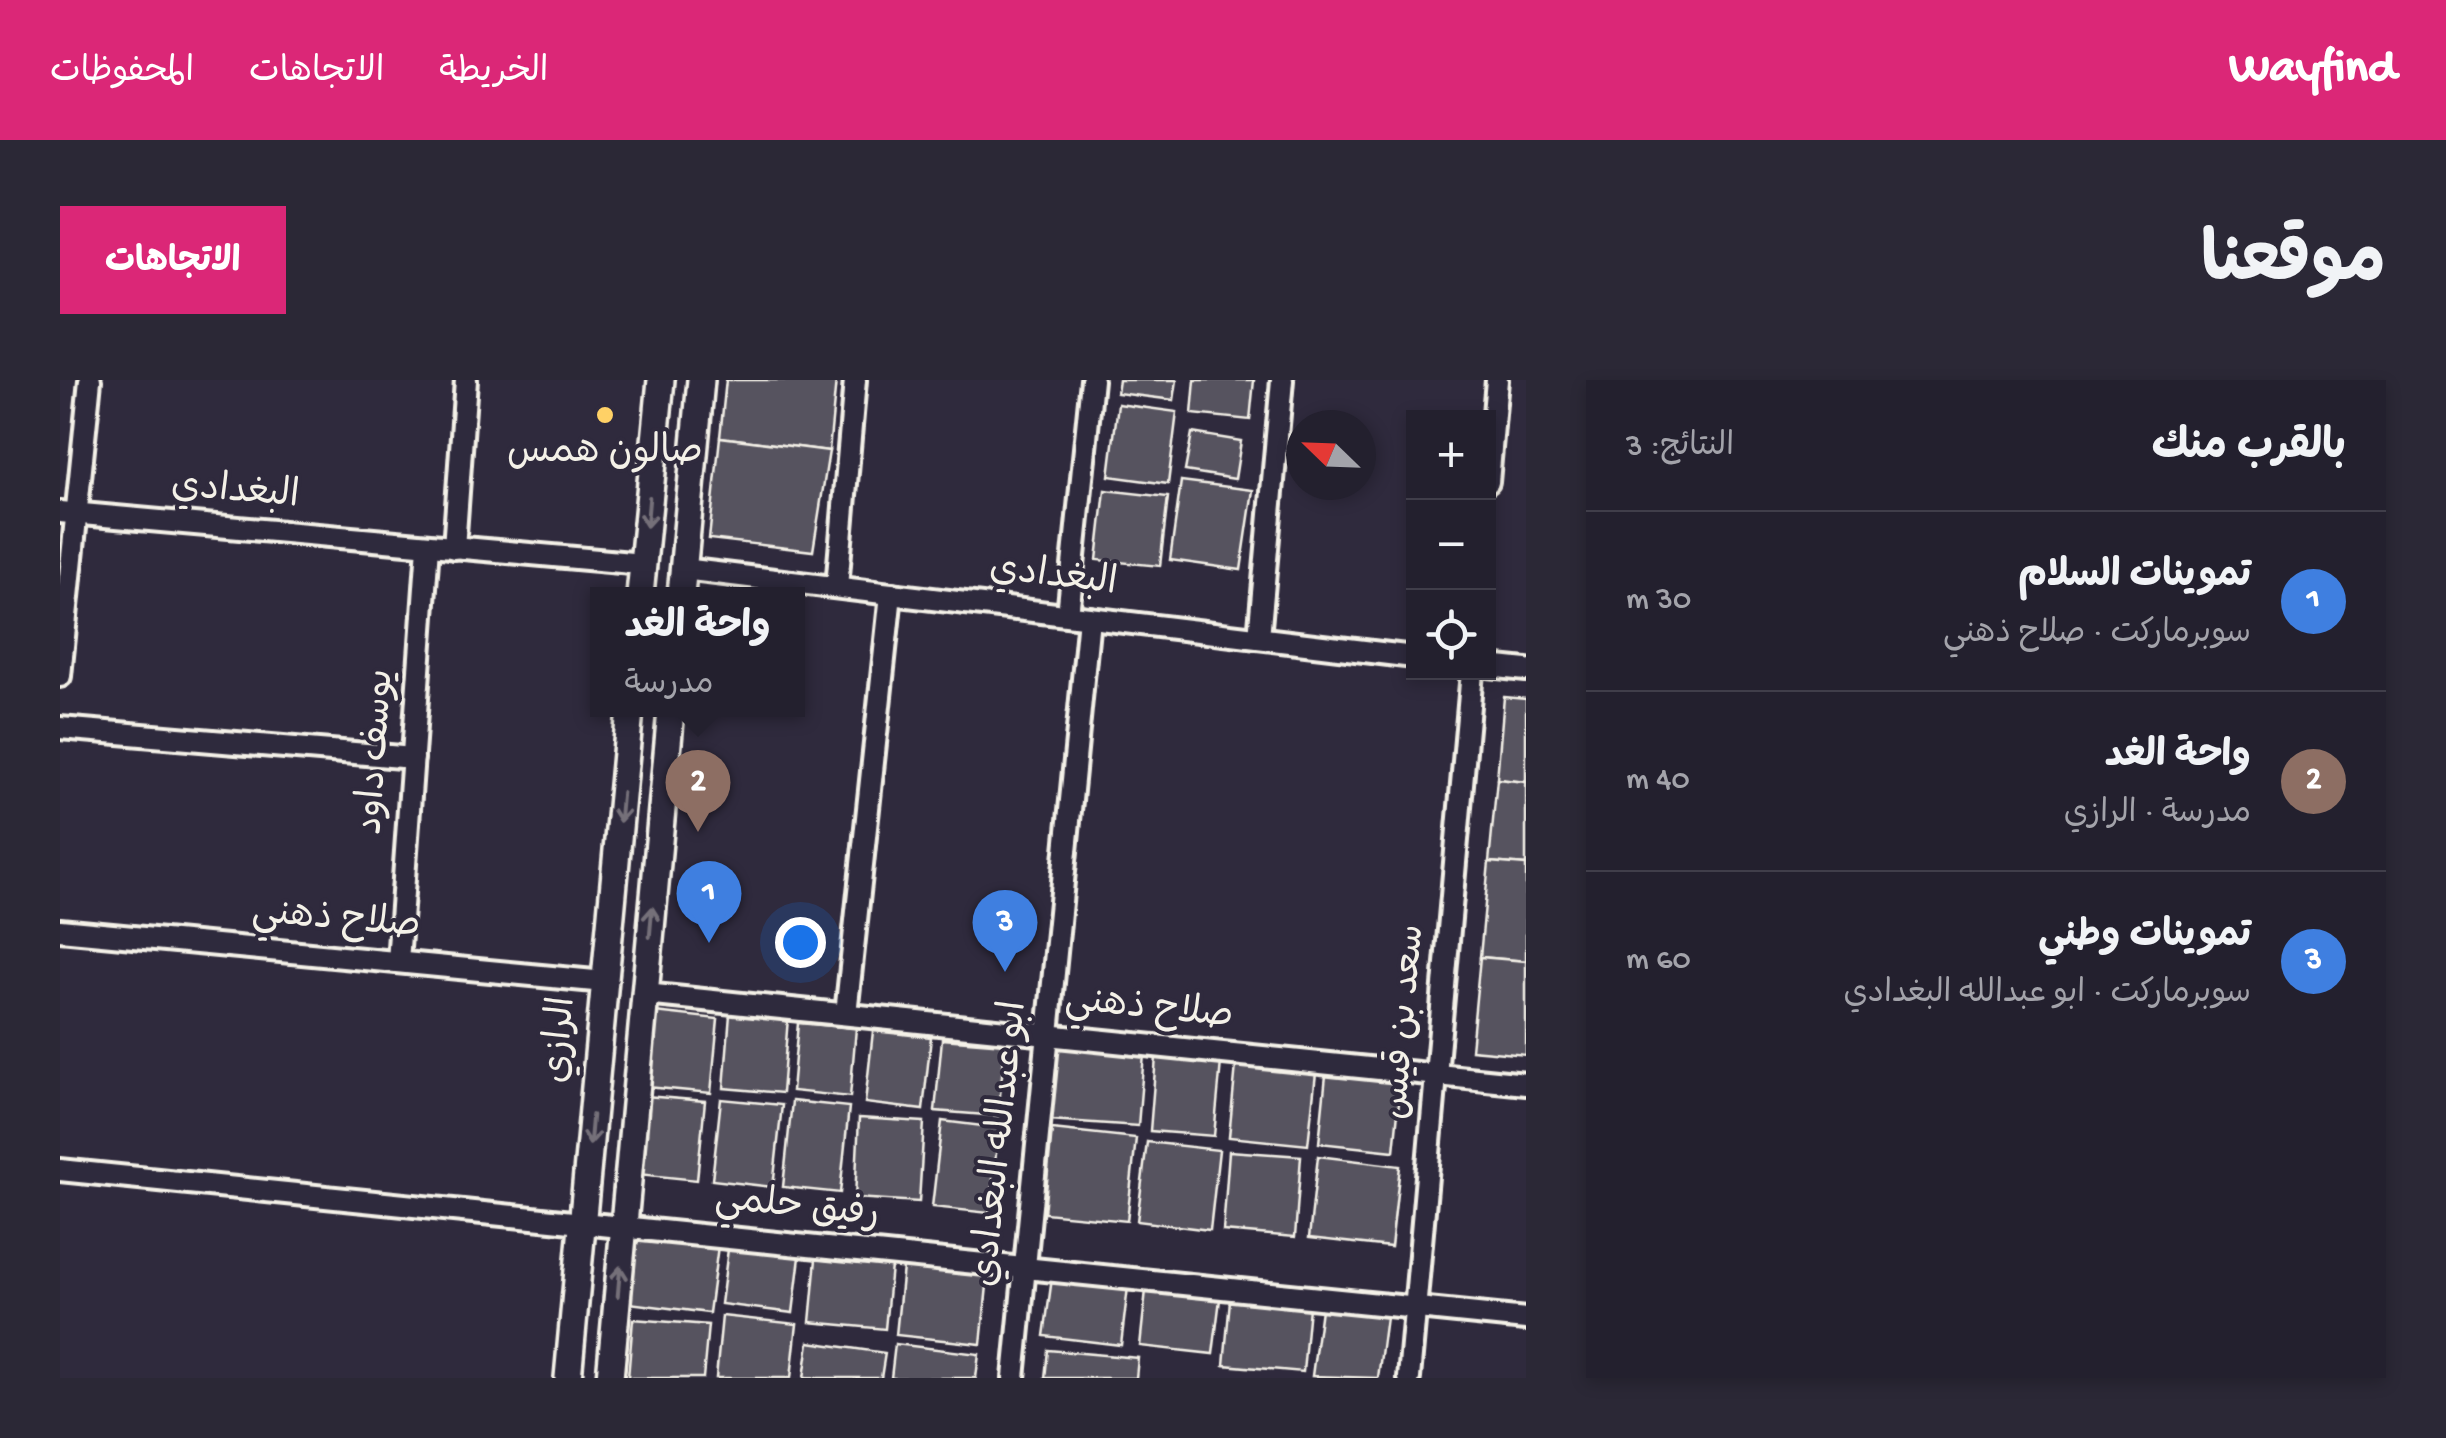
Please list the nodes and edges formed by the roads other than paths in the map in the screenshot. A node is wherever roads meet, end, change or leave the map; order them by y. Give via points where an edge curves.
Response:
1 (90, 380) edge
2 (466, 380) edge
3 (660, 380) edge
4 (701, 380) edge
5 (854, 380) edge
6 (1092, 380) edge
7 (1282, 380) edge
8 (1498, 380) edge
9 (1495, 410) edge
10 (68, 512) edge
11 (428, 546) junction
12 (454, 548) junction
13 (643, 564) junction
14 (682, 582) edge
15 (641, 587) edge
16 (837, 587) junction
17 (891, 594) junction
18 (1078, 616) junction
19 (1259, 638) junction
20 (1406, 656) edge
21 (1496, 667) edge
22 (1526, 670) edge
23 (60, 676) edge
24 (1471, 680) edge
25 (629, 717) edge
26 (670, 717) edge
27 (60, 728) edge
28 (413, 758) junction
29 (60, 930) edge
30 (398, 962) junction
31 (605, 982) junction
32 (645, 994) junction
33 (846, 1014) junction
34 (1048, 1034) junction
35 (1436, 1074) junction
36 (1526, 1084) edge
37 (60, 1170) edge
38 (583, 1223) junction
39 (624, 1227) junction
40 (1024, 1268) junction
41 (1416, 1308) junction
42 (1526, 1319) edge
43 (568, 1378) edge
44 (610, 1378) edge
45 (1014, 1378) edge
46 (1410, 1378) edge

1 - 10 street
2 - 12 street
3 -> 13 street
4 - 14 street
5 - 16 street
6 - 18 street, ابو عبدالله البغدادي
7 - 19 street
8 - 9 street
10 - 11 street, البغدادي
10 - 23 street
11 - 12 street, البغدادي
11 - 28 street, يوسف داود
12 - 13 street, البغدادي
13 - 15 street
14 - 16 street, البغدادي
16 - 17 street, البغدادي
17 - 18 street, البغدادي
17 - 33 street
18 - 19 street, البغدادي
18 - 34 street, ابو عبدالله البغدادي
19 - 20 street, البغدادي
21 - 22 street
24 - 35 street, سعد بن قيس
25 -> 31 street, الرازي
32 -> 26 street, الرازي
27 - 28 street
28 - 30 street, يوسف داود
29 - 30 street, صلاح ذهني
30 - 31 street, صلاح ذهني
31 -> 38 street, الرازي
32 - 33 street, صلاح ذهني
32 - 39 street, الرازي
33 - 34 street, صلاح ذهني
34 - 35 street, صلاح ذهني
34 - 40 street, ابو عبدالله البغدادي
35 - 36 street, صلاح ذهني
35 - 41 street, سعد بن قيس
37 - 38 street, رفيق حلمي
38 - 39 street, رفيق حلمي
38 - 43 street, الرازي
39 - 40 street, رفيق حلمي
44 -> 39 street, الرازي
40 - 41 street, رفيق حلمي
40 - 45 street, ابو عبدالله البغدادي
41 - 42 street, رفيق حلمي
41 - 46 street, سعد بن قيس

